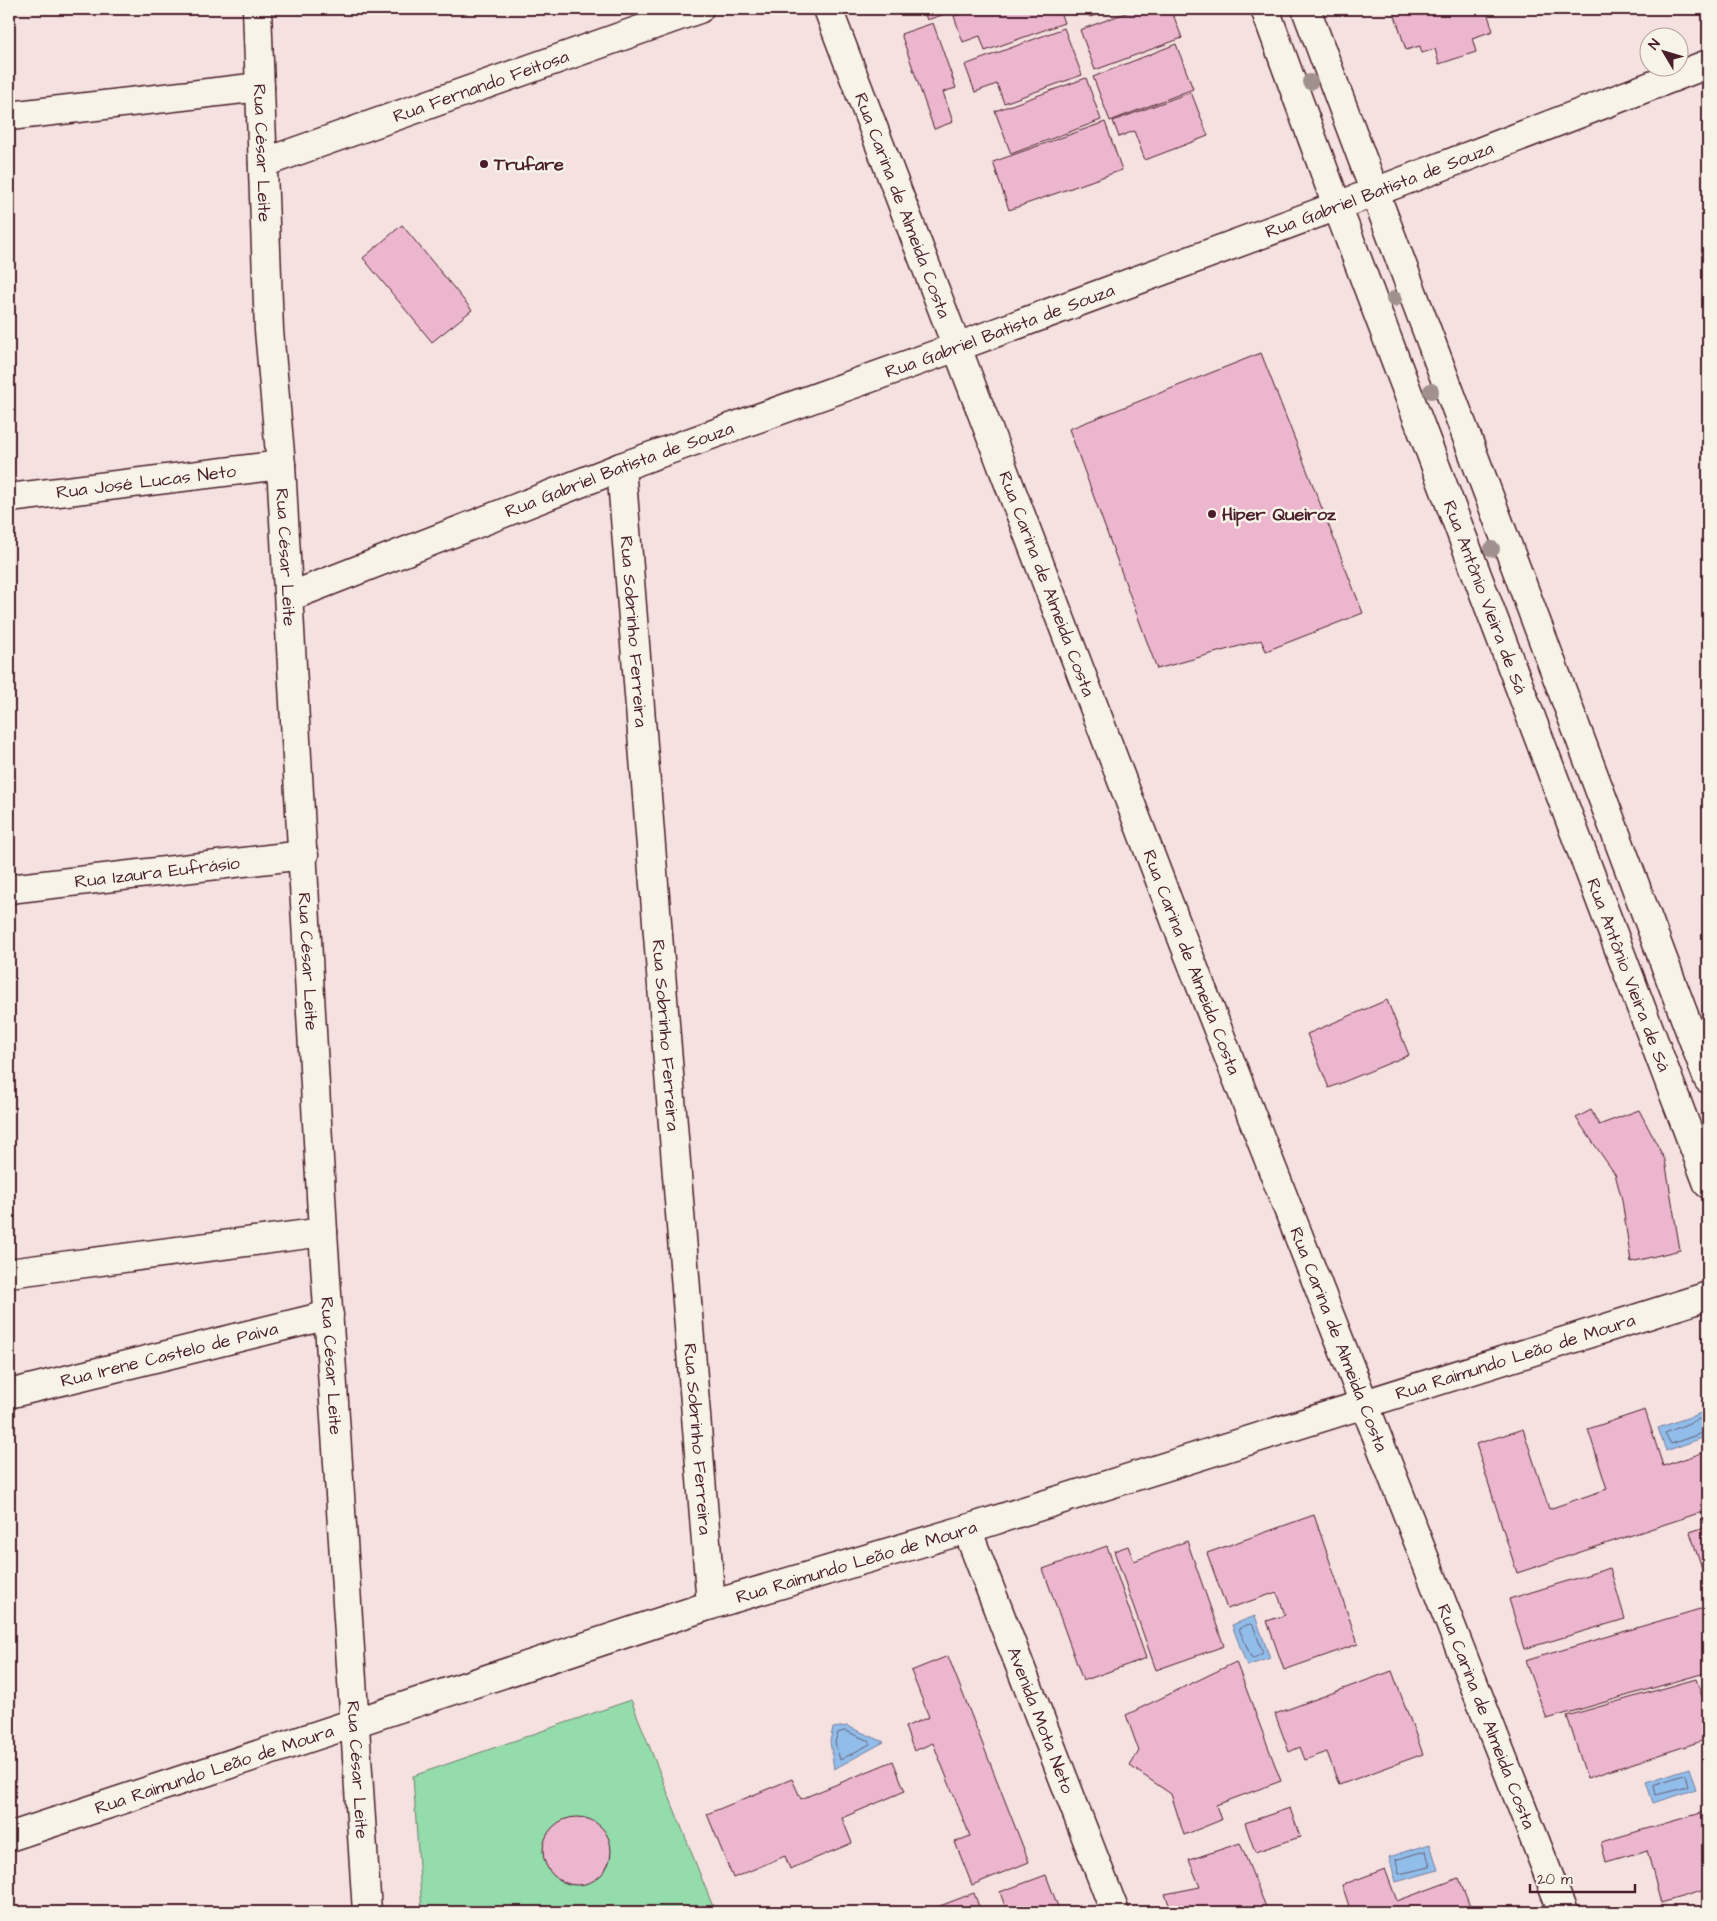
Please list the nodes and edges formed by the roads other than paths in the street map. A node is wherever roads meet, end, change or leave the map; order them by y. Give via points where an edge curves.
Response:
1 (257, 9) edge
2 (700, 9) edge
3 (828, 9) edge
4 (1265, 9) edge
5 (1306, 9) edge
6 (1708, 64) edge
7 (260, 88) junction
8 (9, 116) edge
9 (263, 163) junction
10 (1375, 192) junction
11 (1337, 206) junction
12 (956, 347) junction
13 (281, 465) junction
14 (622, 467) junction
15 (9, 498) edge
16 (289, 597) junction
17 (304, 855) junction
18 (9, 889) edge
19 (1708, 1079) edge
20 (1708, 1184) edge
21 (323, 1232) junction
22 (9, 1272) edge
23 (1708, 1296) edge
24 (329, 1315) junction
25 (9, 1394) edge
26 (1363, 1402) junction
27 (966, 1528) junction
28 (711, 1605) junction
29 (356, 1722) junction
30 (9, 1837) edge
31 (367, 1912) edge
32 (1115, 1912) edge
33 (1563, 1912) edge

1 - 7 street, Rua César Leite
2 - 9 street, Rua Fernando Feitosa
3 - 12 street, Rua Carina de Almeida Costa
4 - 11 street, Rua Antônio Vieira de Sá
5 - 10 street, Rua Antônio Vieira de Sá
6 - 10 street, Rua Gabriel Batista de Souza
7 - 8 street
7 - 9 street, Rua César Leite
9 - 13 street, Rua César Leite via 269,330
10 - 11 street, Rua Gabriel Batista de Souza
10 - 19 street, Rua Antônio Vieira de Sá
11 - 12 street, Rua Gabriel Batista de Souza
11 - 20 street, Rua Antônio Vieira de Sá
12 - 14 street, Rua Gabriel Batista de Souza
12 - 26 street, Rua Carina de Almeida Costa
13 - 15 street, Rua José Lucas Neto
13 - 16 street, Rua César Leite
14 - 16 street, Rua Gabriel Batista de Souza
14 - 28 street, Rua Sobrinho Ferreira
16 - 17 street, Rua César Leite
17 - 18 street, Rua Izaura Eufrásio
17 - 21 street, Rua César Leite
21 - 22 street
21 - 24 street, Rua César Leite
23 - 26 street, Rua Raimundo Leão de Moura
24 - 25 street, Rua Irene Castelo de Paiva
24 - 29 street, Rua César Leite
26 - 27 street, Rua Raimundo Leão de Moura
26 - 33 street, Rua Carina de Almeida Costa
27 - 28 street, Rua Raimundo Leão de Moura
27 - 32 street, Avenida Mota Neto
28 - 29 street, Rua Raimundo Leão de Moura
29 - 30 street, Rua Raimundo Leão de Moura
29 - 31 street, Rua César Leite

